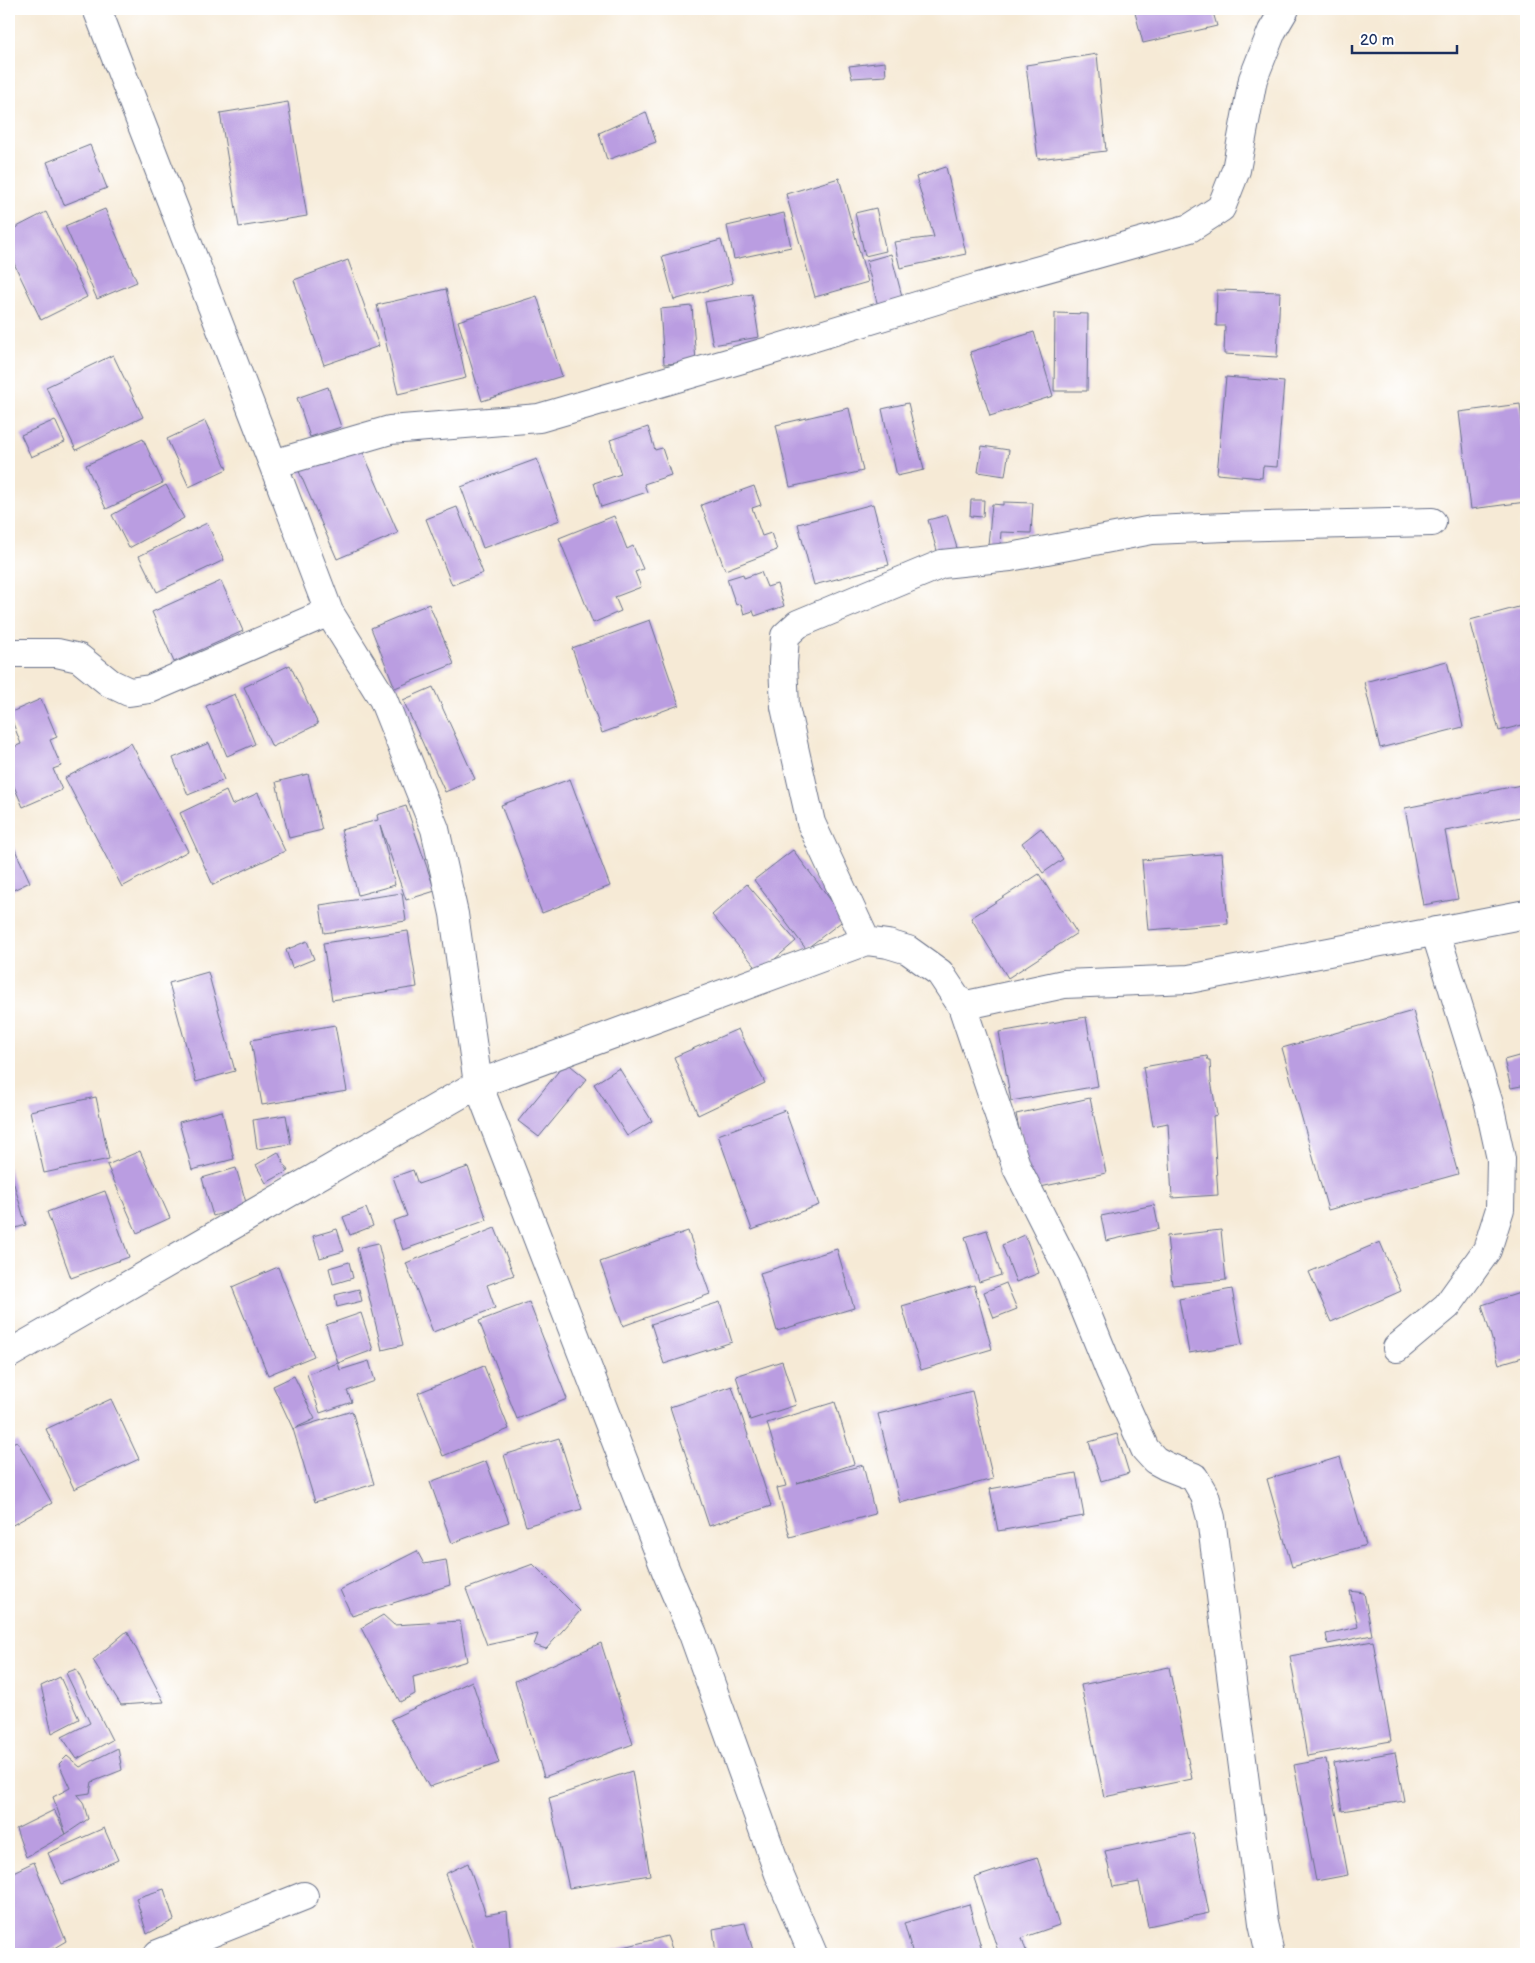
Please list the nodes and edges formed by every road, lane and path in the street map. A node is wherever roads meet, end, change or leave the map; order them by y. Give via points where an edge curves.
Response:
1 (97, 9) edge
2 (1286, 9) edge
3 (273, 464) junction
4 (1432, 522) dead end
5 (329, 612) junction
6 (9, 653) edge
7 (1526, 914) edge
8 (1435, 931) junction
9 (866, 941) junction
10 (962, 1006) junction
11 (478, 1084) junction
12 (1397, 1348) dead end
13 (9, 1354) edge
14 (304, 1896) dead end
15 (193, 1948) edge
16 (158, 1954) edge
17 (814, 1954) edge
18 (1270, 1954) edge

1 - 3 street
2 - 3 street via 1272,31 1253,79 1236,170 1221,208 1190,228 539,418 390,430
3 - 5 street
4 - 9 street via 1152,530 1010,557 942,564 798,624 785,636 785,707 790,734 811,823
5 - 6 street via 150,689 129,692 110,683 79,658 57,653
5 - 11 street via 383,699 434,830 454,914
7 - 8 street
8 - 10 street via 1189,979 1064,984
8 - 12 street via 1489,1104 1502,1160 1500,1210 1487,1250 1447,1306
9 - 10 street via 908,950 940,973
9 - 11 street
10 - 18 street via 1017,1168 1071,1275 1145,1449 1160,1463 1194,1478 1205,1496 1211,1518 1263,1923
11 - 13 street
11 - 17 street via 693,1634 779,1874
14 - 15 street
15 - 16 street

